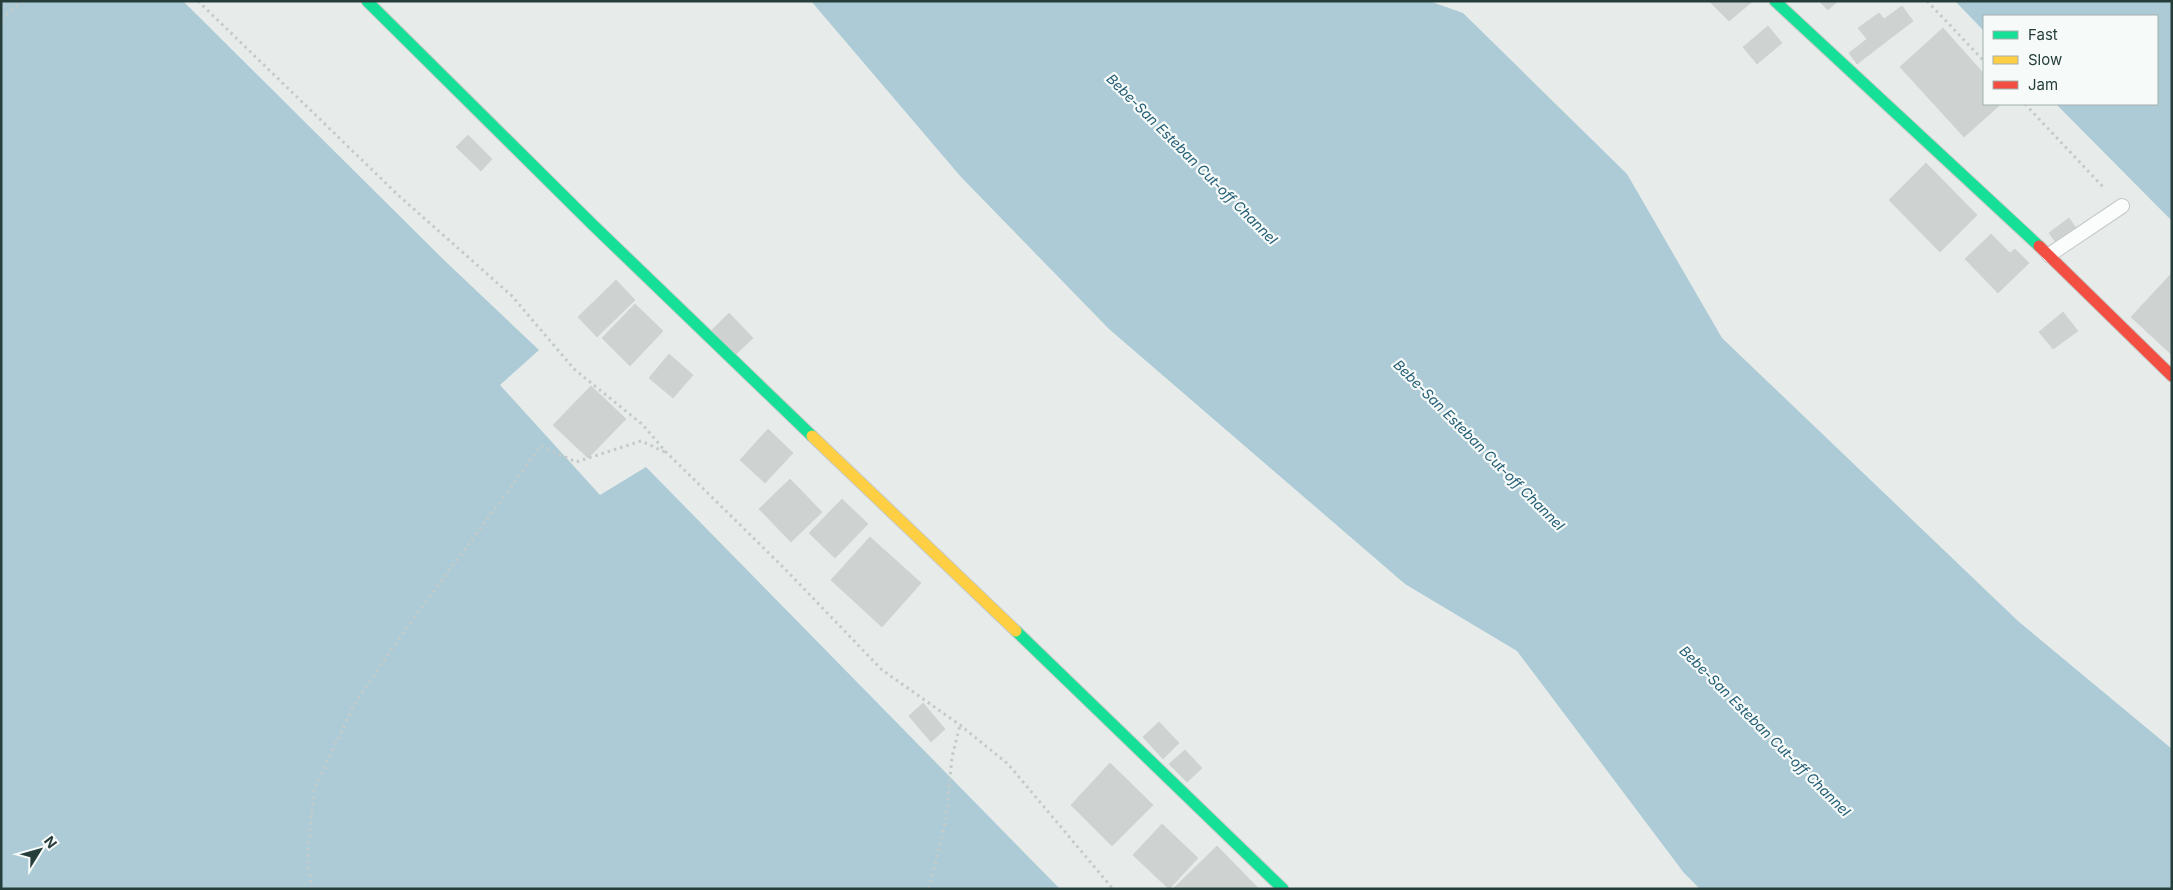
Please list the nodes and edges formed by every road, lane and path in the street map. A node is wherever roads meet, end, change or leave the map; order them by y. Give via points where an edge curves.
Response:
1 (22, 1) edge
2 (198, 1) edge
3 (367, 1) edge
4 (1774, 1) edge
5 (1927, 1) edge
6 (2170, 1) edge
7 (2172, 8) edge
8 (1, 19) edge
9 (1983, 60) edge
10 (2026, 105) edge
11 (2122, 206) joint
12 (2048, 255) junction
13 (2172, 376) edge
14 (666, 452) junction
15 (960, 725) junction
16 (312, 889) edge
17 (929, 889) edge
18 (1113, 889) edge
19 (1283, 889) edge

1 - 8 path
2 - 14 path via 398,195 512,296 574,369 643,425
3 - 19 street via 791,416
4 - 12 street
5 - 9 path
6 - 7 path
10 - 11 path
11 - 12 lane
12 - 13 street
14 - 15 path via 882,670
14 - 16 path via 641,441 576,462 541,446 397,641 354,705 314,790 307,860
15 - 17 path via 952,757 946,819
15 - 18 path via 1008,764

